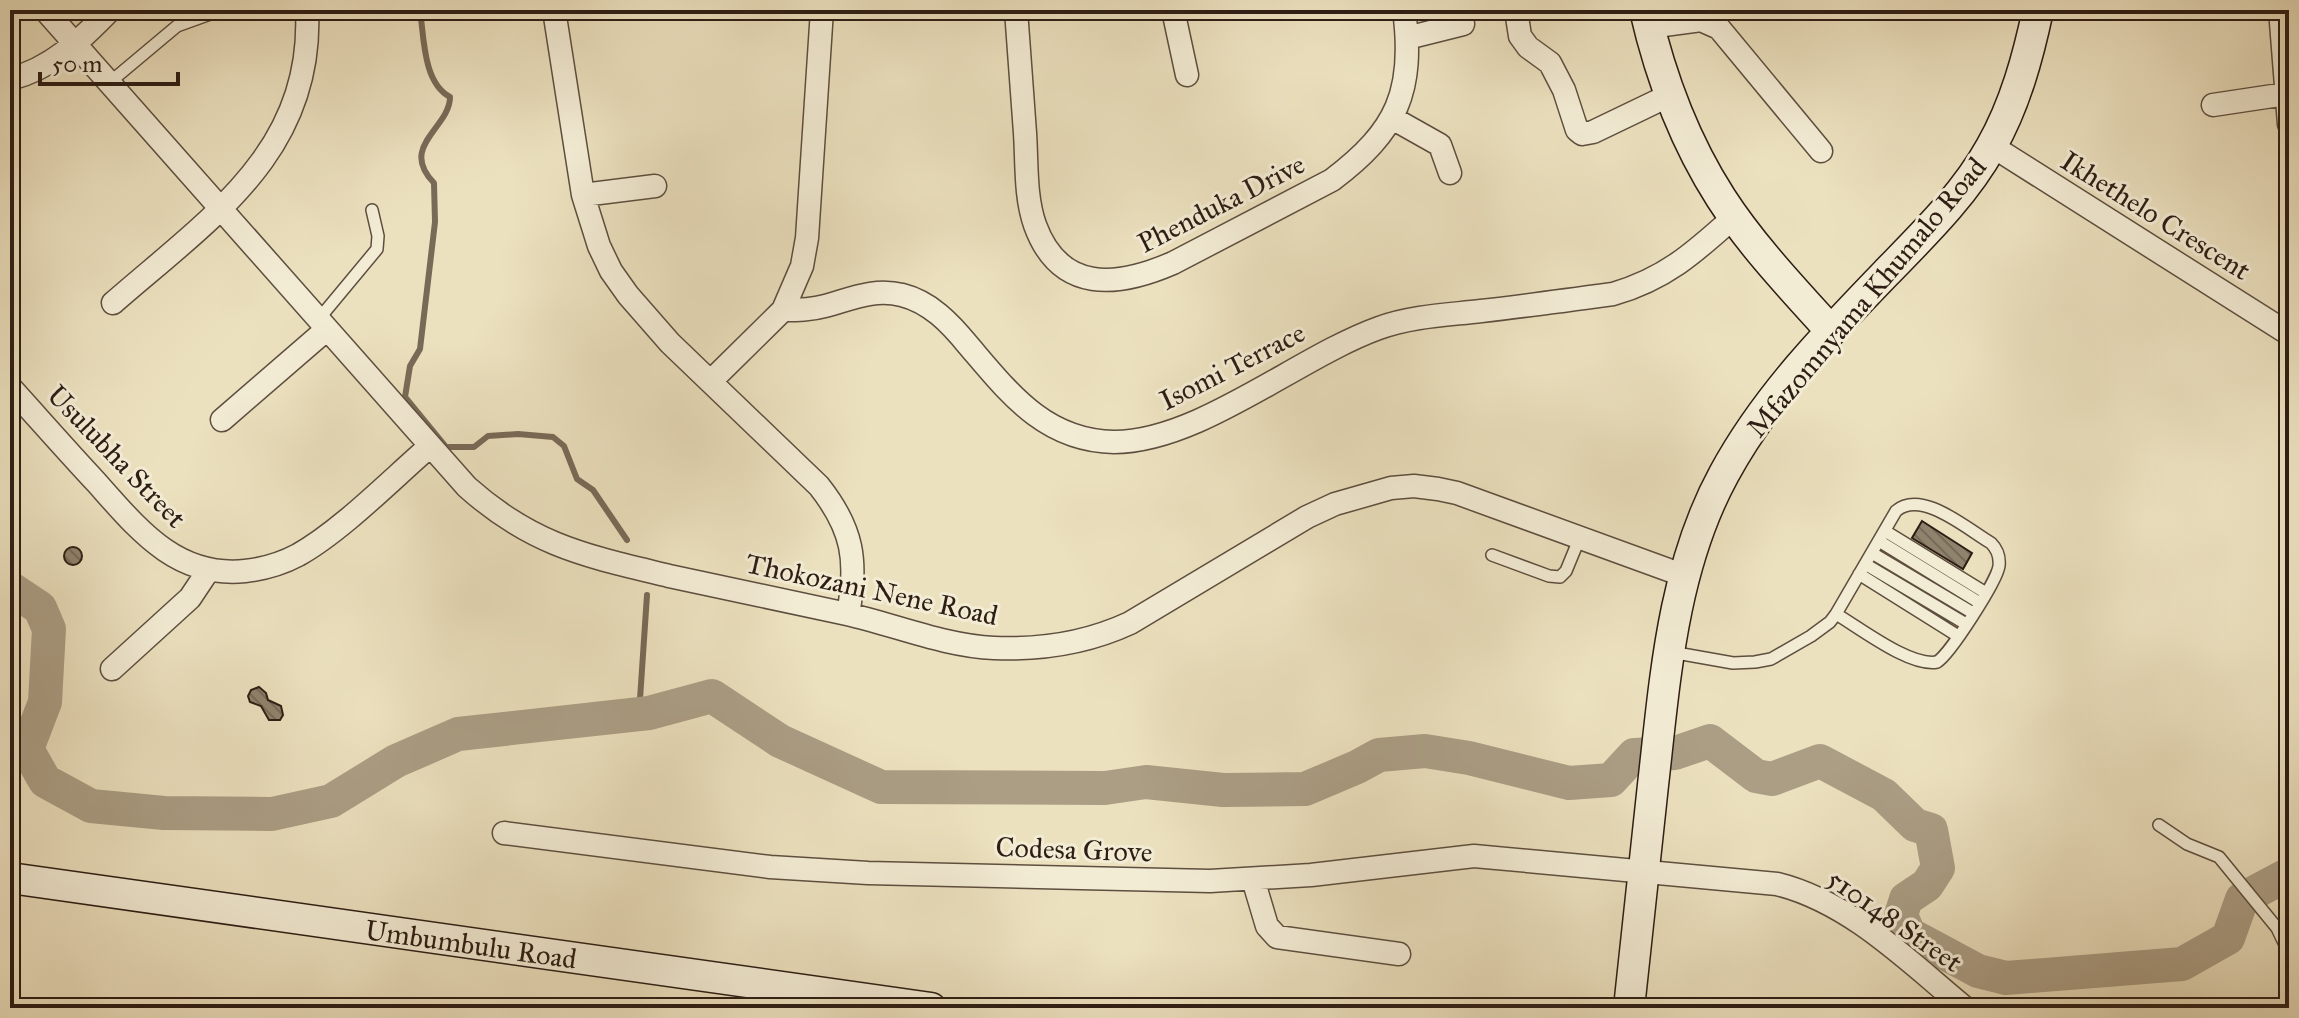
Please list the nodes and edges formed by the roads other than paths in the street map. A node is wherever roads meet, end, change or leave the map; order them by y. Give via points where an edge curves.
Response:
1 (45, 10) edge
2 (110, 10) edge
3 (307, 10) edge
4 (554, 10) edge
5 (822, 10) edge
6 (1016, 10) edge
7 (1173, 10) edge
8 (1404, 10) edge
9 (1516, 10) edge
10 (2038, 10) edge
11 (2280, 10) edge
12 (213, 13) dead end
13 (1647, 18) edge
14 (1463, 24) dead end
15 (1407, 38) junction
16 (75, 44) junction
17 (1187, 75) dead end
18 (10, 79) edge
19 (109, 83) junction
20 (2286, 94) junction
21 (1670, 95) junction
22 (2213, 105) dead end
23 (1392, 118) junction
24 (2289, 124) edge
25 (1992, 146) junction
26 (1821, 151) dead end
27 (1450, 173) dead end
28 (655, 186) dead end
29 (583, 195) junction
30 (219, 209) junction
31 (372, 210) dead end
32 (1734, 217) junction
33 (113, 303) dead end
34 (783, 310) junction
35 (322, 325) junction
36 (1831, 331) junction
37 (2289, 334) edge
38 (711, 381) junction
39 (10, 387) edge
40 (222, 420) dead end
41 (429, 447) junction
42 (1882, 536) junction
43 (1580, 537) junction
44 (1492, 555) dead end
45 (1865, 564) junction
46 (208, 571) junction
47 (1685, 576) junction
48 (1976, 608) junction
49 (848, 614) junction
50 (1836, 614) junction
51 (1958, 636) junction
52 (1669, 652) junction
53 (112, 669) dead end
54 (2159, 825) dead end
55 (504, 833) dead end
56 (1643, 871) junction
57 (10, 878) edge
58 (1253, 879) junction
59 (2289, 953) edge
60 (1399, 954) dead end
61 (931, 1008) edge
62 (1629, 1008) edge
63 (1965, 1008) edge

1 - 16 street, Thokozani Nene Road
2 - 16 street
3 - 30 street via 307,53 293,109 269,154
4 - 29 street
5 - 34 street via 807,238 802,266
6 - 23 street, Phenduka Drive via 1028,183 1036,226 1060,263 1094,280 1146,275 1332,180 1372,146
7 - 17 street
8 - 15 street, Phenduka Drive
9 - 21 street via 1520,36 1550,63 1579,133 1589,134
10 - 25 street, Mfazomnyama Khumalo Road via 2028,57
11 - 20 street
12 - 19 lane via 177,26
13 - 21 street
13 - 26 street via 1701,20 1719,28
14 - 15 street
15 - 23 street, Phenduka Drive via 1405,80
16 - 18 street via 35,71
16 - 19 street, Thokozani Nene Road
19 - 30 street, Thokozani Nene Road
20 - 22 street
20 - 24 street
21 - 32 street
23 - 27 street via 1440,145
25 - 36 street, Mfazomnyama Khumalo Road via 1954,200
25 - 37 street, Ikhethelo Crescent
28 - 29 street
29 - 38 street via 599,246 628,295
30 - 33 street
30 - 35 street, Thokozani Nene Road
31 - 35 lane via 377,249
32 - 34 street, Isomi Terrace via 1687,259 1640,287 1400,321 1354,338 1178,429 1135,441 1090,441 1041,421 954,328 912,298 875,292
32 - 36 street
34 - 38 street
35 - 40 street
35 - 41 street, Thokozani Nene Road
36 - 47 street, Mfazomnyama Khumalo Road via 1784,386 1723,475
38 - 49 street via 836,507 853,559
39 - 46 street, Usulubha Street via 137,527 173,556
41 - 46 street, Usulubha Street via 298,555 258,570
41 - 49 street, Thokozani Nene Road via 491,508 518,527 576,553
42 - 45 lane
42 - 48 lane
42 - 48 lane via 1903,505 1919,503 1991,543 2000,560 1996,577
43 - 44 lane via 1560,577
43 - 47 street, Thokozani Nene Road
43 - 49 street, Thokozani Nene Road via 1457,493 1391,488 1307,517 1130,623 1084,640 991,648
45 - 48 lane
45 - 50 lane
45 - 51 lane
46 - 53 street via 190,598
47 - 52 street, Mfazomnyama Khumalo Road
48 - 51 lane
50 - 51 lane via 1895,650 1931,663 1944,658
50 - 52 lane via 1823,628 1771,659 1733,663
52 - 56 street, Mfazomnyama Khumalo Road
54 - 59 lane via 2219,857 2277,928
55 - 58 street, Codesa Grove via 770,867 1173,882
56 - 58 street, Codesa Grove via 1474,856
56 - 62 street, Mfazomnyama Khumalo Road
56 - 63 street, 510148 Street via 1777,884 1810,894 1883,941
57 - 61 street, Umbumbulu Road
58 - 60 street via 1267,926 1277,937

